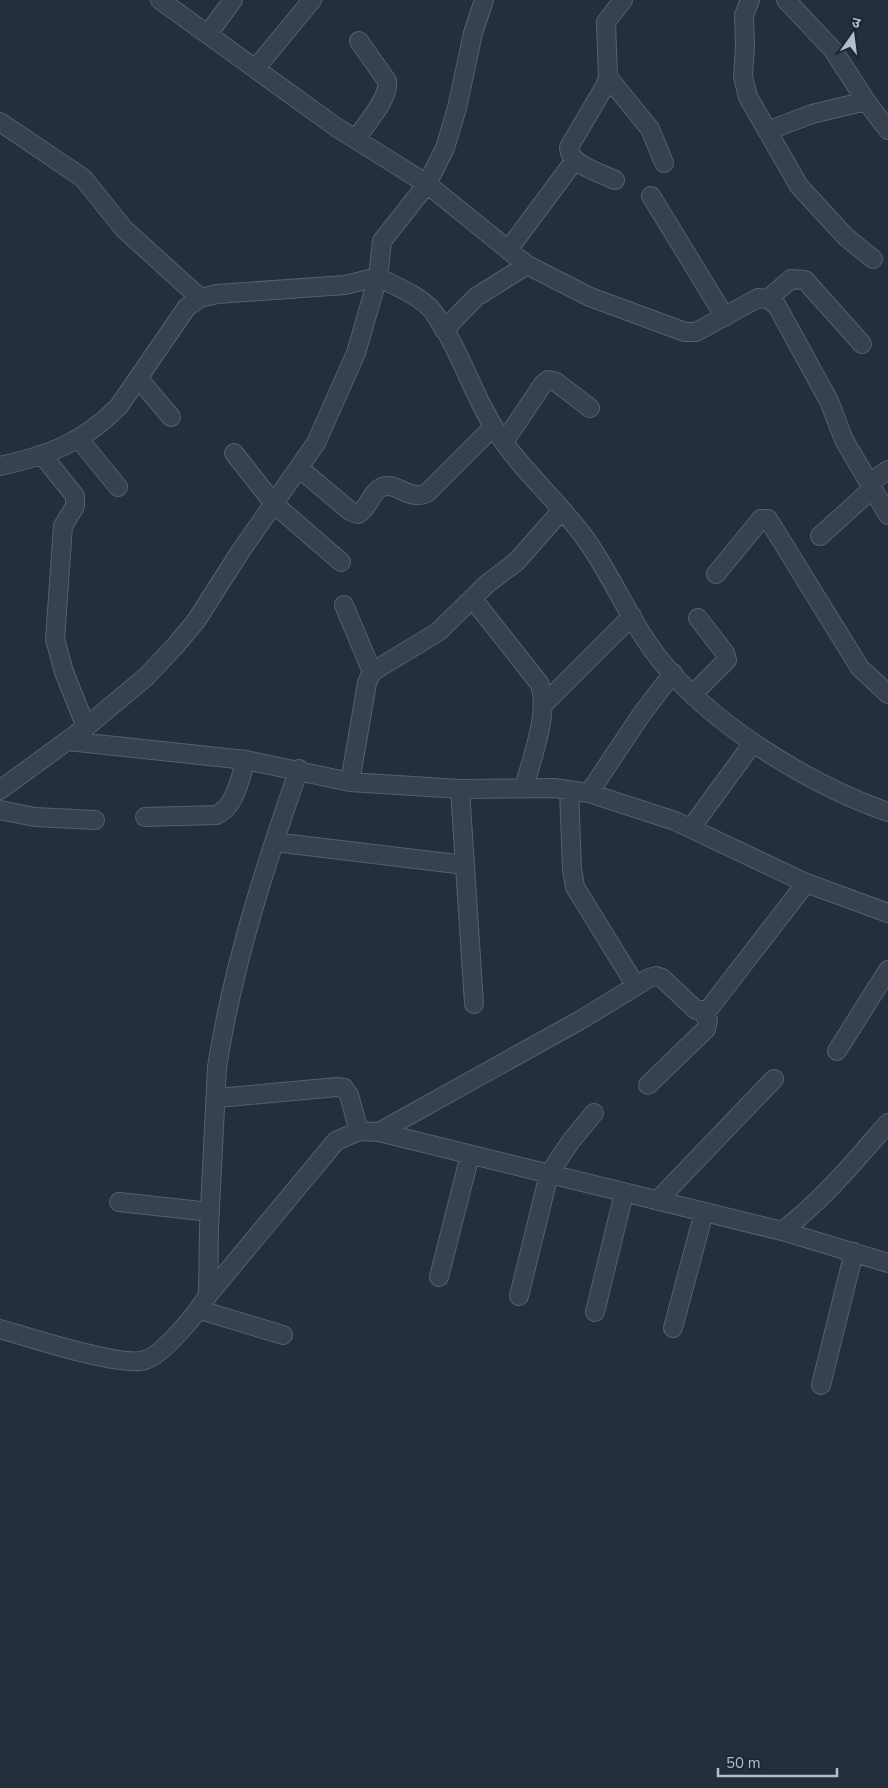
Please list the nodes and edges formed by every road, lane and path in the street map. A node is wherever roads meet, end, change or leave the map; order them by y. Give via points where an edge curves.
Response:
1 (160, 0) edge
2 (233, 0) edge
3 (312, 0) edge
4 (484, 0) edge
5 (623, 0) edge
6 (750, 0) edge
7 (786, 0) edge
8 (208, 34) junction
9 (359, 41) dead end
10 (256, 68) junction
11 (608, 78) junction
12 (866, 101) junction
13 (0, 122) edge
14 (888, 130) edge
15 (768, 131) junction
16 (356, 139) junction
17 (575, 160) junction
18 (664, 163) dead end
19 (615, 180) dead end
20 (427, 184) junction
21 (651, 196) dead end
22 (508, 250) junction
23 (872, 258) dead end
24 (528, 265) junction
25 (378, 277) junction
26 (200, 298) junction
27 (768, 299) junction
28 (725, 317) junction
29 (444, 330) junction
30 (862, 344) dead end
31 (138, 378) junction
32 (590, 408) dead end
33 (171, 417) dead end
34 (494, 427) junction
35 (79, 439) junction
36 (504, 442) junction
37 (234, 453) dead end
38 (43, 456) junction
39 (0, 466) edge
40 (298, 468) junction
41 (888, 470) edge
42 (871, 486) junction
43 (118, 487) dead end
44 (274, 504) junction
45 (562, 510) junction
46 (888, 515) edge
47 (820, 536) dead end
48 (341, 562) dead end
49 (716, 574) dead end
50 (472, 598) junction
51 (344, 605) dead end
52 (632, 616) junction
53 (698, 618) dead end
54 (372, 672) junction
55 (673, 674) junction
56 (693, 694) junction
57 (888, 694) edge
58 (543, 705) junction
59 (86, 728) junction
60 (68, 740) junction
61 (753, 743) junction
62 (246, 760) junction
63 (299, 769) junction
64 (350, 782) junction
65 (524, 788) junction
66 (460, 789) junction
67 (0, 790) edge
68 (569, 790) junction
69 (589, 793) junction
70 (0, 810) edge
71 (888, 812) edge
72 (145, 817) dead end
73 (95, 820) dead end
74 (691, 828) junction
75 (274, 842) junction
76 (465, 865) junction
77 (806, 883) junction
78 (888, 913) edge
79 (888, 970) edge
80 (636, 986) junction
81 (474, 1004) dead end
82 (702, 1012) junction
83 (838, 1051) dead end
84 (774, 1079) dead end
85 (648, 1085) dead end
86 (217, 1098) junction
87 (594, 1113) dead end
88 (888, 1123) edge
89 (359, 1131) junction
90 (379, 1132) junction
91 (470, 1155) junction
92 (549, 1174) junction
93 (624, 1193) junction
94 (657, 1200) junction
95 (119, 1202) dead end
96 (210, 1212) junction
97 (704, 1212) junction
98 (782, 1231) junction
99 (854, 1252) junction
100 (888, 1263) edge
101 (439, 1277) dead end
102 (519, 1296) dead end
103 (204, 1302) junction
104 (595, 1312) dead end
105 (673, 1328) dead end
106 (0, 1329) edge
107 (282, 1335) dead end
108 (822, 1385) dead end

1 - 8 street
2 - 8 street
3 - 10 street
4 - 20 street via 473,33 452,126
5 - 11 street via 606,22
6 - 15 street via 744,15 743,76 748,97
7 - 12 street via 833,50
8 - 10 street
9 - 16 street via 388,86
10 - 16 street
11 - 17 street via 569,147
11 - 18 street via 650,129
12 - 14 street
12 - 15 street via 812,114
13 - 26 street via 82,178 124,229
15 - 23 street via 799,186 846,238
16 - 20 street
17 - 19 street
17 - 22 street
20 - 22 street
20 - 25 street via 382,241
21 - 28 street
22 - 24 street
24 - 28 street via 590,297 685,332 696,332
24 - 29 street via 476,297
25 - 26 street via 345,285
25 - 29 street via 420,299 431,309
25 - 40 street via 349,370 321,434
26 - 31 street via 187,307
27 - 28 street via 758,298
27 - 30 street via 791,279 804,280
27 - 42 street via 777,306 829,401 844,440
29 - 34 street
31 - 33 street
31 - 35 street via 119,406
32 - 36 street via 556,382 548,380
34 - 36 street
34 - 40 street via 422,496 389,486 382,487 358,514
35 - 38 street
35 - 43 street
36 - 45 street
37 - 44 street
38 - 39 street
38 - 59 street via 76,502 63,526 55,639
40 - 44 street
41 - 42 street
42 - 46 street
42 - 47 street
44 - 48 street
44 - 59 street via 196,621 176,645 147,676
45 - 50 street via 516,562
45 - 52 street via 598,557
49 - 57 street via 761,519 768,519 860,668
50 - 54 street via 438,632
50 - 58 street via 539,683
51 - 54 street
52 - 55 street
52 - 58 street
53 - 56 street via 727,660
54 - 64 street via 367,683
55 - 56 street
55 - 69 street
56 - 61 street
58 - 65 street
59 - 60 street
60 - 62 street
60 - 67 street
61 - 71 street via 787,765 862,803
61 - 74 street
62 - 63 street
62 - 72 street via 225,811 216,815
63 - 64 street
63 - 75 street
64 - 66 street
65 - 66 street
65 - 68 street
66 - 76 street
68 - 69 street
68 - 80 street via 575,887
69 - 74 street
70 - 73 street via 35,817
74 - 77 street
75 - 76 street
75 - 86 street via 234,980 217,1066
76 - 81 street
77 - 78 street
77 - 82 street via 708,1010
79 - 83 street
80 - 82 street via 649,978 662,978
80 - 90 street
82 - 85 street via 708,1020 706,1030
84 - 94 street
86 - 89 street via 344,1088 349,1094
86 - 96 street
87 - 92 street
88 - 98 street via 844,1174
89 - 90 street
89 - 103 street via 336,1141
90 - 91 street
91 - 92 street
91 - 101 street
92 - 93 street
92 - 102 street
93 - 94 street
93 - 104 street
94 - 97 street
95 - 96 street
96 - 103 street
97 - 98 street
97 - 105 street
98 - 99 street
99 - 100 street
99 - 108 street
103 - 106 street via 156,1355 144,1361 119,1361
103 - 107 street

